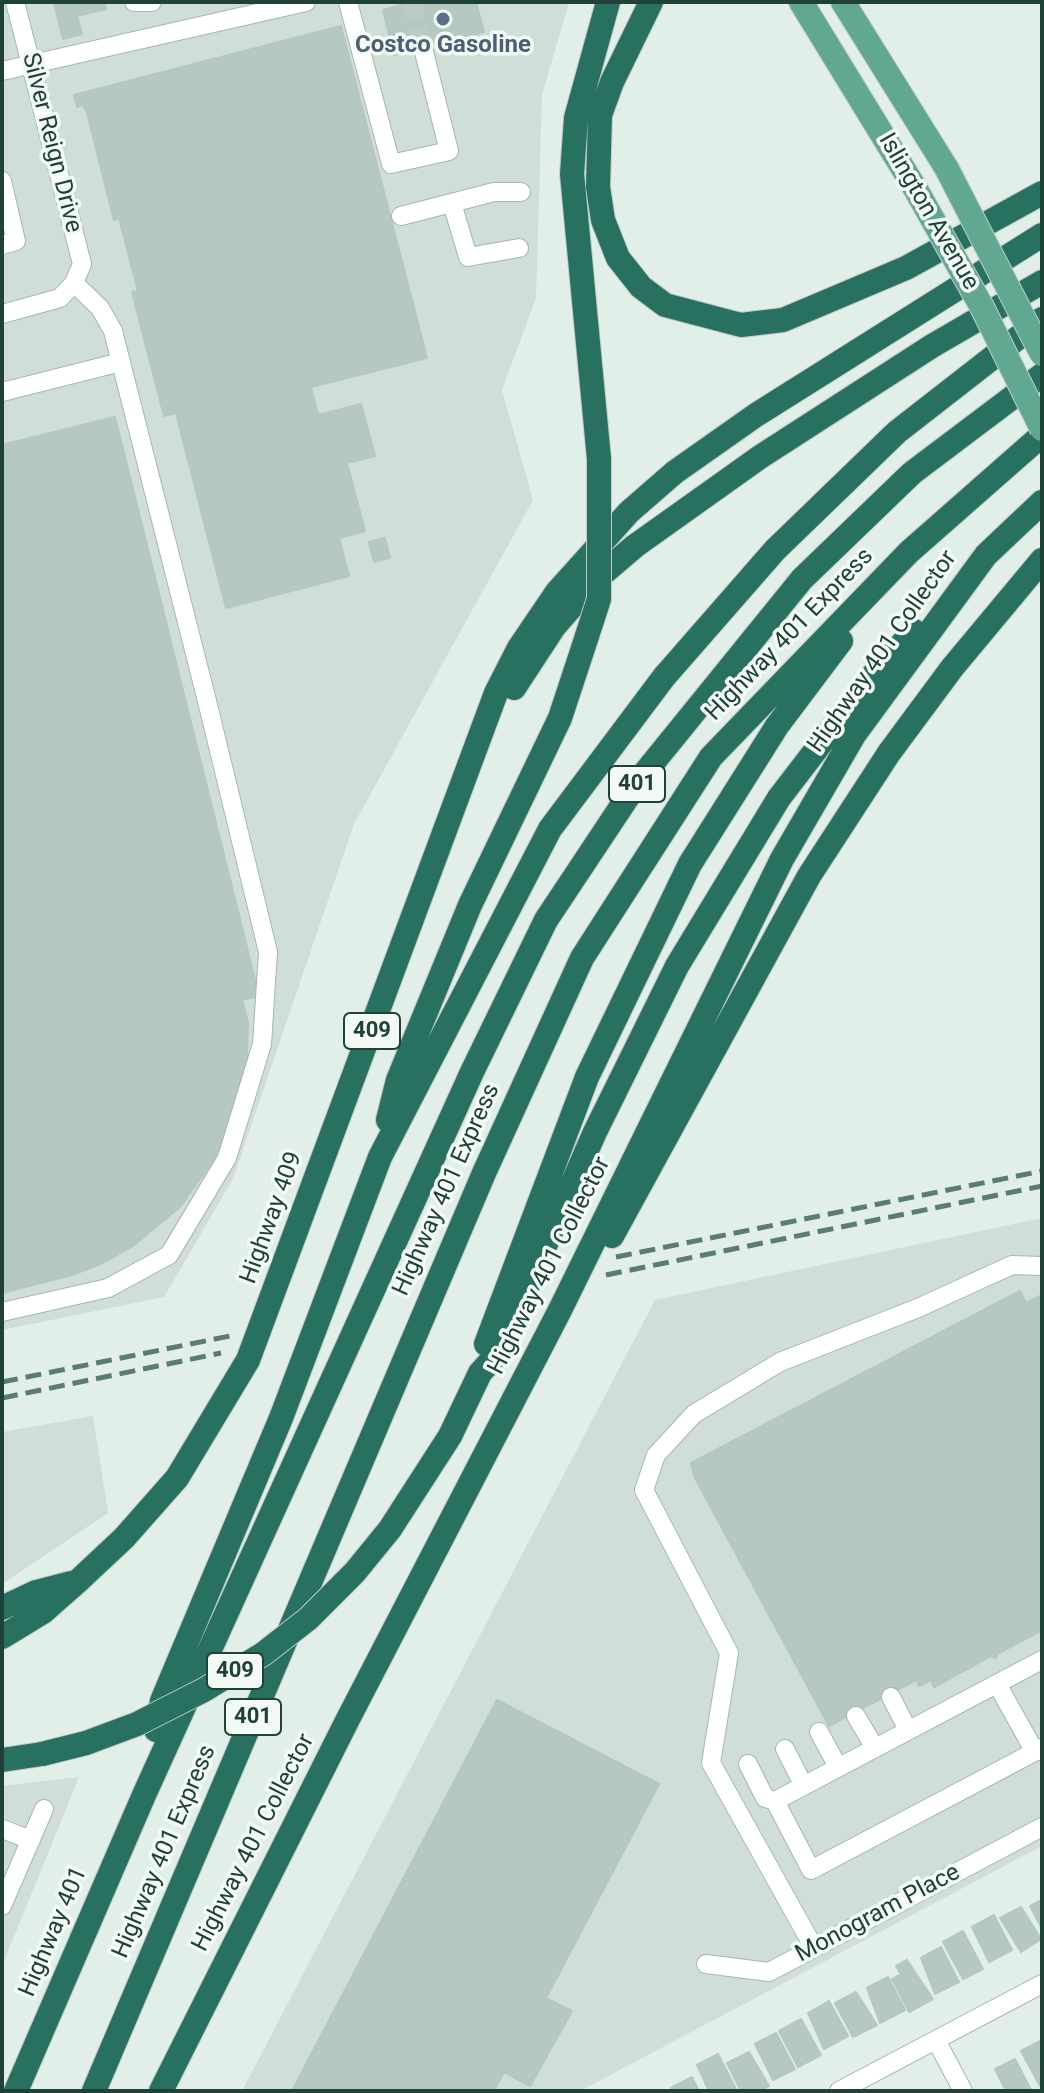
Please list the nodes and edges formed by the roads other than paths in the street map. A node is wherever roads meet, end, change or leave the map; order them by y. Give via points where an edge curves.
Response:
1 (15, 2) edge
2 (134, 2) edge
3 (152, 2) edge
4 (306, 2) edge
5 (348, 2) edge
6 (608, 2) edge
7 (651, 2) edge
8 (801, 2) edge
9 (843, 2) edge
10 (274, 5) edge
11 (423, 48) tunnel mouth
12 (32, 65) junction
13 (2, 71) edge
14 (2, 181) edge
15 (521, 192) dead end
16 (1042, 193) edge
17 (452, 203) junction
18 (401, 216) dead end
19 (1042, 235) edge
20 (2, 245) edge
21 (519, 248) dead end
22 (1042, 282) edge
23 (74, 283) junction
24 (2, 314) edge
25 (1042, 319) edge
26 (1042, 354) edge
27 (121, 362) junction
28 (1042, 375) edge
29 (2, 392) edge
30 (1042, 432) edge
31 (1042, 502) edge
32 (909, 552) junction
33 (986, 555) junction
34 (1042, 560) edge
35 (480, 743) junction
36 (380, 1157) junction
37 (586, 1258) junction
38 (1042, 1266) edge
39 (2, 1312) edge
40 (480, 1373) junction
41 (77, 1582) junction
42 (2, 1608) edge
43 (2, 1637) edge
44 (1042, 1660) edge
45 (997, 1684) junction
46 (891, 1697) dead end
47 (856, 1716) dead end
48 (908, 1730) junction
49 (819, 1732) dead end
50 (875, 1748) junction
51 (785, 1749) dead end
52 (1039, 1750) edge
53 (2, 1760) edge
54 (748, 1764) dead end
55 (838, 1767) junction
56 (804, 1786) junction
57 (144, 1795) junction
58 (775, 1801) junction
59 (44, 1809) dead end
60 (1042, 1827) edge
61 (2, 1829) edge
62 (31, 1840) junction
63 (811, 1870) junction
64 (782, 1888) junction
65 (2, 1905) edge
66 (814, 1948) junction
67 (706, 1964) dead end
68 (1042, 1984) edge
69 (936, 2040) junction
70 (16, 2091) edge
71 (94, 2091) edge
72 (161, 2091) edge
73 (839, 2091) edge
74 (963, 2091) edge

1 - 12 street, Silver Reign Drive
2 - 3 street
4 - 10 street
5 - 11 street via 391,164 449,151
6 - 36 highway, bridge via 582,92 572,153 599,459 599,599 560,718 470,905 398,1080
7 - 16 highway via 600,115 598,187 603,220 618,258 641,287 665,305 741,325 783,320 906,268
8 - 30 main road, Islington Avenue, bridge via 982,307
9 - 26 main road, Islington Avenue, bridge via 947,169
10 - 12 street
12 - 13 street
12 - 23 street, Silver Reign Drive via 82,264
14 - 20 street via 16,241
15 - 17 street via 494,192
17 - 18 street
17 - 21 street via 468,257
19 - 35 highway via 756,415 629,512 557,592 519,648 496,693
22 - 35 highway via 760,457 635,546 594,581 554,627
23 - 24 street via 60,298
23 - 27 street via 100,308
25 - 36 highway, 401 via 897,432 775,550 664,677 550,829
27 - 29 street
27 - 39 street via 268,952 262,1044 227,1158 169,1255 108,1288
28 - 57 highway, Highway 401 Express / 401 via 912,473 802,579 639,780 546,920
30 - 32 highway, Highway 401 Express / 401
31 - 33 highway, Highway 401 Collector
32 - 40 highway via 777,726 690,864 587,1077 484,1350
32 - 71 highway, Highway 401 Express / 401 via 711,757 582,958 484,1173
33 - 37 highway, Highway 401 Collector via 854,735 782,859
33 - 40 highway via 875,673 779,798 677,966 595,1132 498,1353
34 - 37 highway via 889,753 809,876 617,1231
35 - 41 highway, Highway 409 / 409 via 248,1360 177,1478
36 - 57 highway, 401 via 281,1418 162,1701
37 - 72 highway, Highway 401 Collector
38 - 64 street via 1012,1265 780,1362 694,1414 656,1455 644,1490 729,1653 711,1763
40 - 53 highway, 409, bridge via 450,1436 390,1529 308,1619 263,1654 137,1724 86,1743
41 - 42 highway
41 - 43 highway, Highway 409 / 409 via 43,1612
44 - 45 street
45 - 48 street
45 - 52 street
46 - 48 street
47 - 50 street
48 - 50 street
49 - 55 street
50 - 55 street
51 - 56 street
52 - 63 street
54 - 58 street via 765,1798
55 - 56 street
56 - 58 street
57 - 70 highway, Highway 401 / 401
58 - 63 street
59 - 62 street
60 - 66 street, Monogram Place
61 - 62 street
62 - 65 street
63 - 64 street
64 - 66 street
66 - 67 street, Monogram Place via 769,1972
68 - 69 street
69 - 73 street
69 - 74 street

